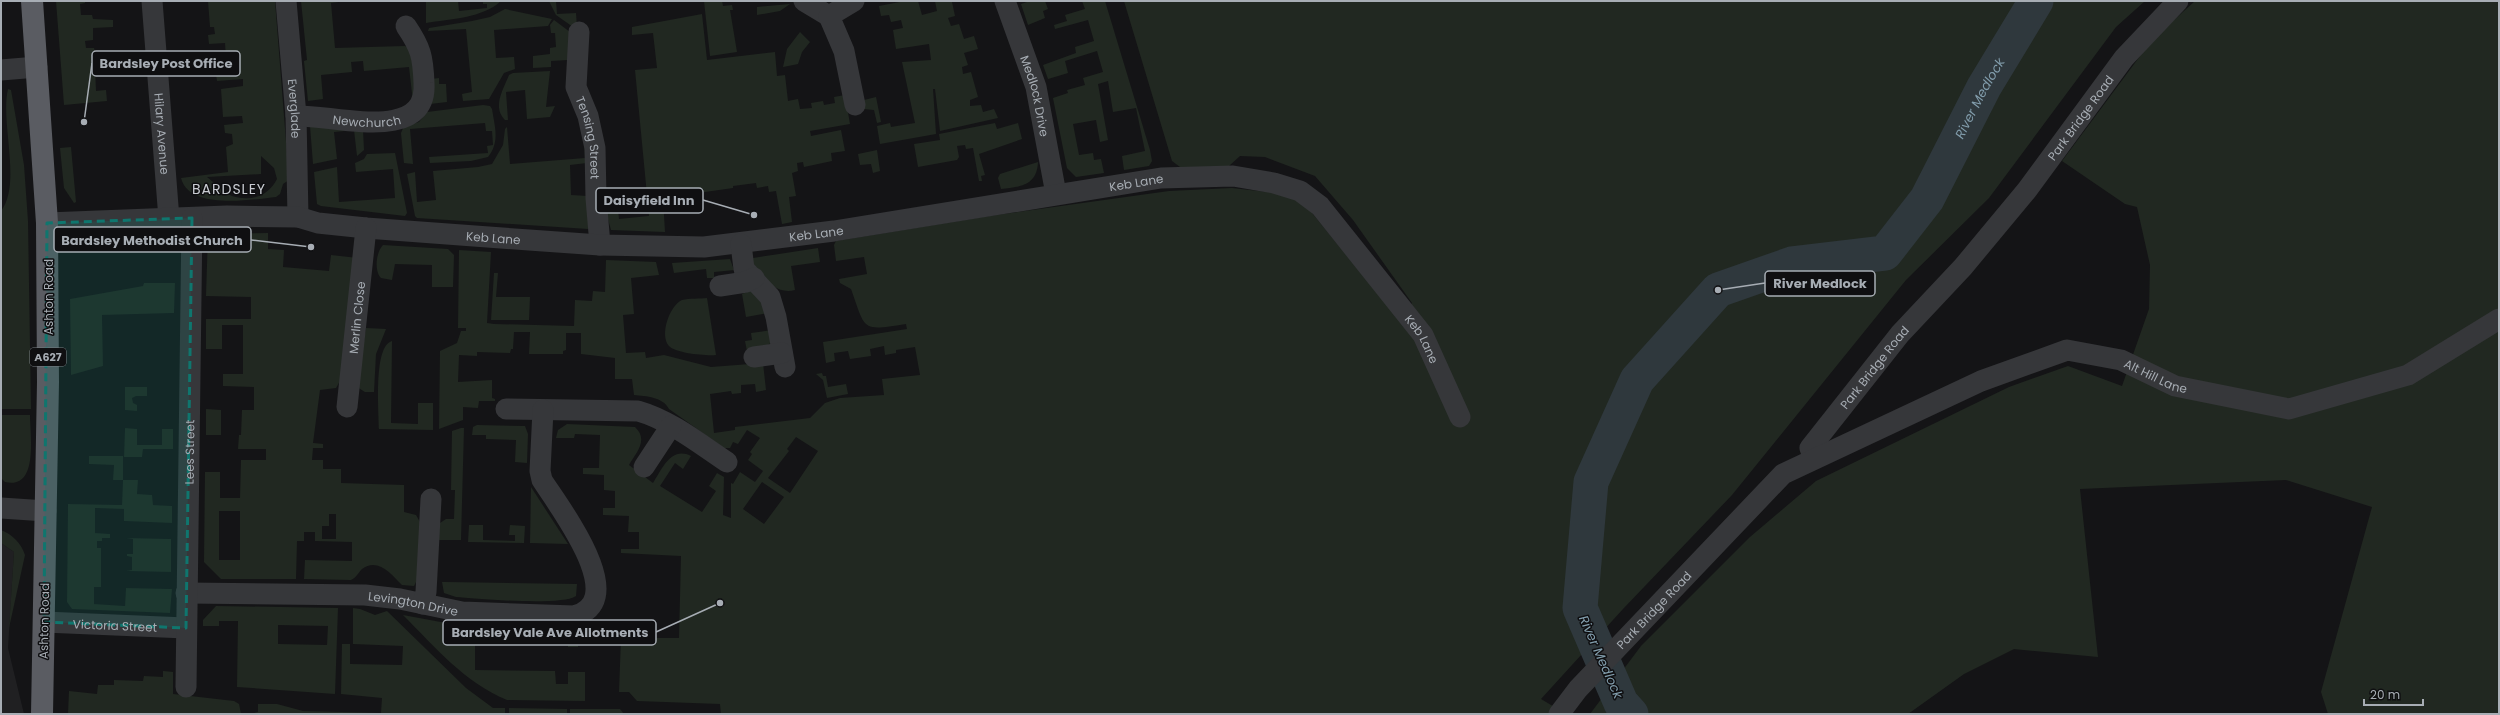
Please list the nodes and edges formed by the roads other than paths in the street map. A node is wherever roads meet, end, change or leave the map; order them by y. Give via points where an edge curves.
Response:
1 (32, 1) edge
2 (152, 1) edge
3 (286, 1) edge
4 (804, 1) edge
5 (854, 1) edge
6 (1005, 1) edge
7 (2178, 1) edge
8 (829, 16) junction
9 (406, 26) dead end
10 (579, 32) dead end
11 (37, 67) junction
12 (1, 70) edge
13 (856, 105) dead end
14 (296, 116) junction
15 (1056, 194) junction
16 (298, 217) junction
17 (192, 218) junction
18 (169, 219) junction
19 (47, 223) junction
20 (366, 228) junction
21 (741, 244) junction
22 (600, 245) junction
23 (754, 278) junction
24 (720, 286) dead end
25 (2499, 319) edge
26 (754, 358) dead end
27 (347, 407) dead end
28 (506, 409) dead end
29 (543, 410) junction
30 (1460, 417) dead end
31 (671, 426) junction
32 (1814, 458) junction
33 (727, 462) dead end
34 (644, 467) dead end
35 (432, 499) dead end
36 (1, 508) edge
37 (46, 511) junction
38 (186, 593) junction
39 (423, 604) junction
40 (44, 622) junction
41 (186, 628) junction
42 (186, 687) dead end
43 (42, 714) edge
44 (1559, 714) edge

1 - 11 highway, Ashton Road / A627
2 - 18 street, Hilary Avenue
3 - 14 street, Everglade
4 - 8 street
5 - 8 street
6 - 15 street, Medlock Drive via 1036,88
7 - 32 street, Park Bridge Road via 2124,58 2027,190 1963,267 1900,334 1810,448
8 - 13 street via 856,61
9 - 14 street, Newchurch via 419,44 423,67 424,100 417,110 404,117 381,122
10 - 22 street, Tensing Street via 576,87 588,116 596,148 596,198
11 - 12 street
11 - 19 highway, Ashton Road / A627
14 - 16 street, Everglade
15 - 21 street, Keb Lane
15 - 30 street, Keb Lane via 1161,178 1233,176 1274,183 1300,191 1320,206 1334,222 1423,335
16 - 17 street, Keb Lane
16 - 20 street, Keb Lane via 318,223
17 - 18 street, Keb Lane
17 - 38 street, Lees Street
18 - 19 street, Keb Lane
19 - 37 highway, Ashton Road / A627
20 - 22 street, Keb Lane
20 - 27 street, Merlin Close
21 - 22 street, Keb Lane via 704,247
21 - 23 street via 744,269
23 - 24 street via 746,282
23 - 26 street via 770,297 784,360
25 - 32 street, Alt Hill Lane via 2408,375 2289,409 2175,386 2121,360 2067,350 1981,381
28 - 29 street
29 - 31 street via 638,411 651,414
29 - 39 street, Levington Drive via 540,471 542,480 581,542 597,588 596,600 585,613 574,616 462,612
31 - 33 street
31 - 34 street
32 - 44 street, Park Bridge Road via 1783,474 1625,638 1578,689
35 - 39 street
36 - 37 street
37 - 40 highway, Ashton Road / A627
38 - 39 street, Levington Drive via 365,595
38 - 41 street, Lees Street
40 - 41 street, Victoria Street
40 - 43 highway, Ashton Road / A627
41 - 42 street, Lees Street

